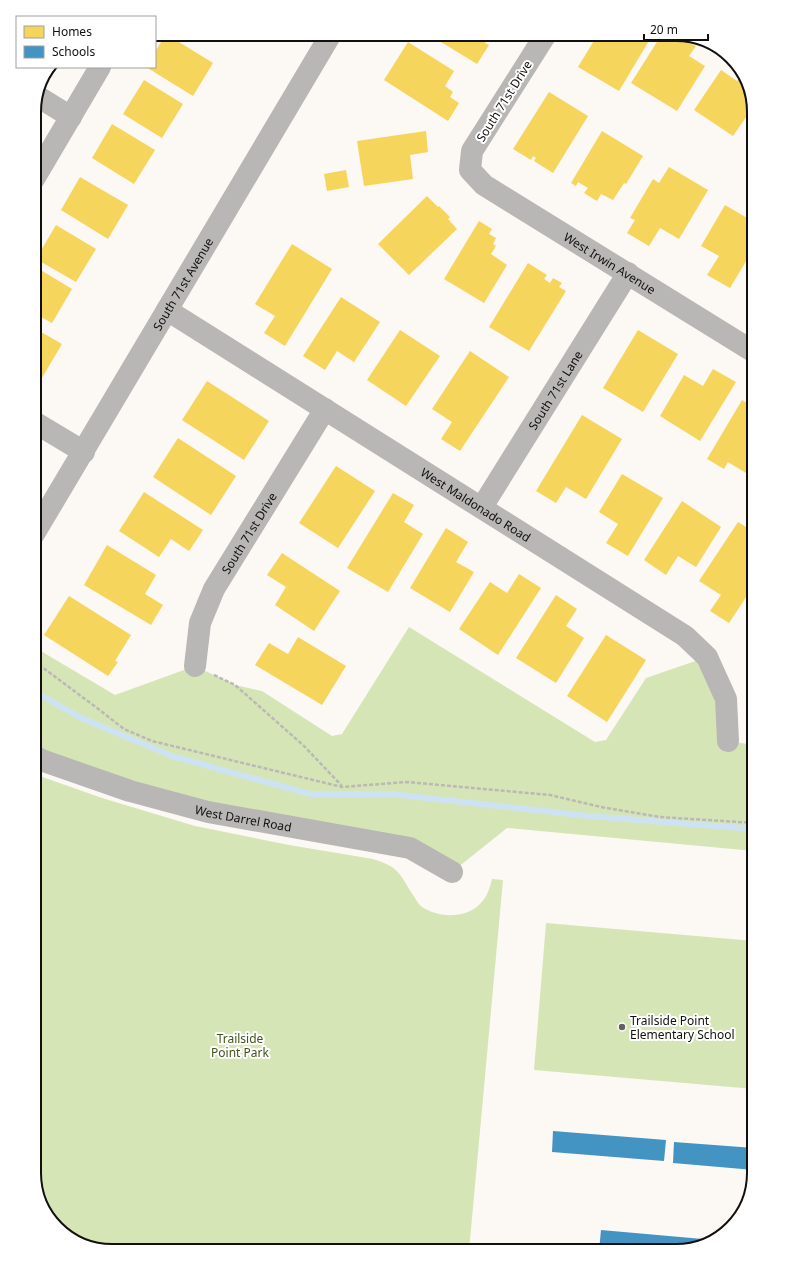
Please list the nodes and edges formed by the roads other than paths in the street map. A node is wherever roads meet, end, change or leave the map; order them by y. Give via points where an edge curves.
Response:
1 (327, 41) edge
2 (542, 41) edge
3 (99, 68) edge
4 (42, 99) edge
5 (71, 117) junction
6 (41, 167) edge
7 (470, 170) joint
8 (628, 273) junction
9 (167, 310) junction
10 (747, 348) edge
11 (325, 409) junction
12 (41, 426) edge
13 (84, 452) junction
14 (482, 507) junction
15 (41, 523) edge
16 (195, 666) road end
17 (728, 741) dead end
18 (41, 760) edge
19 (452, 872) dead end

1 - 9 street, South 71st Avenue
2 - 7 street, South 71st Drive via 472,151
3 - 5 street
4 - 5 street
5 - 6 street
7 - 8 street, West Irwin Avenue via 484,185
8 - 10 street, West Irwin Avenue
8 - 14 street, South 71st Lane
9 - 11 street, West Maldonado Road
9 - 13 street, South 71st Avenue
11 - 14 street, West Maldonado Road
11 - 16 street, South 71st Drive via 214,589 200,623
12 - 13 street
13 - 15 street, South 71st Avenue
14 - 17 street, West Maldonado Road via 685,636 701,651 707,657 726,699
18 - 19 street, West Darrel Road via 130,791 208,812 410,848

